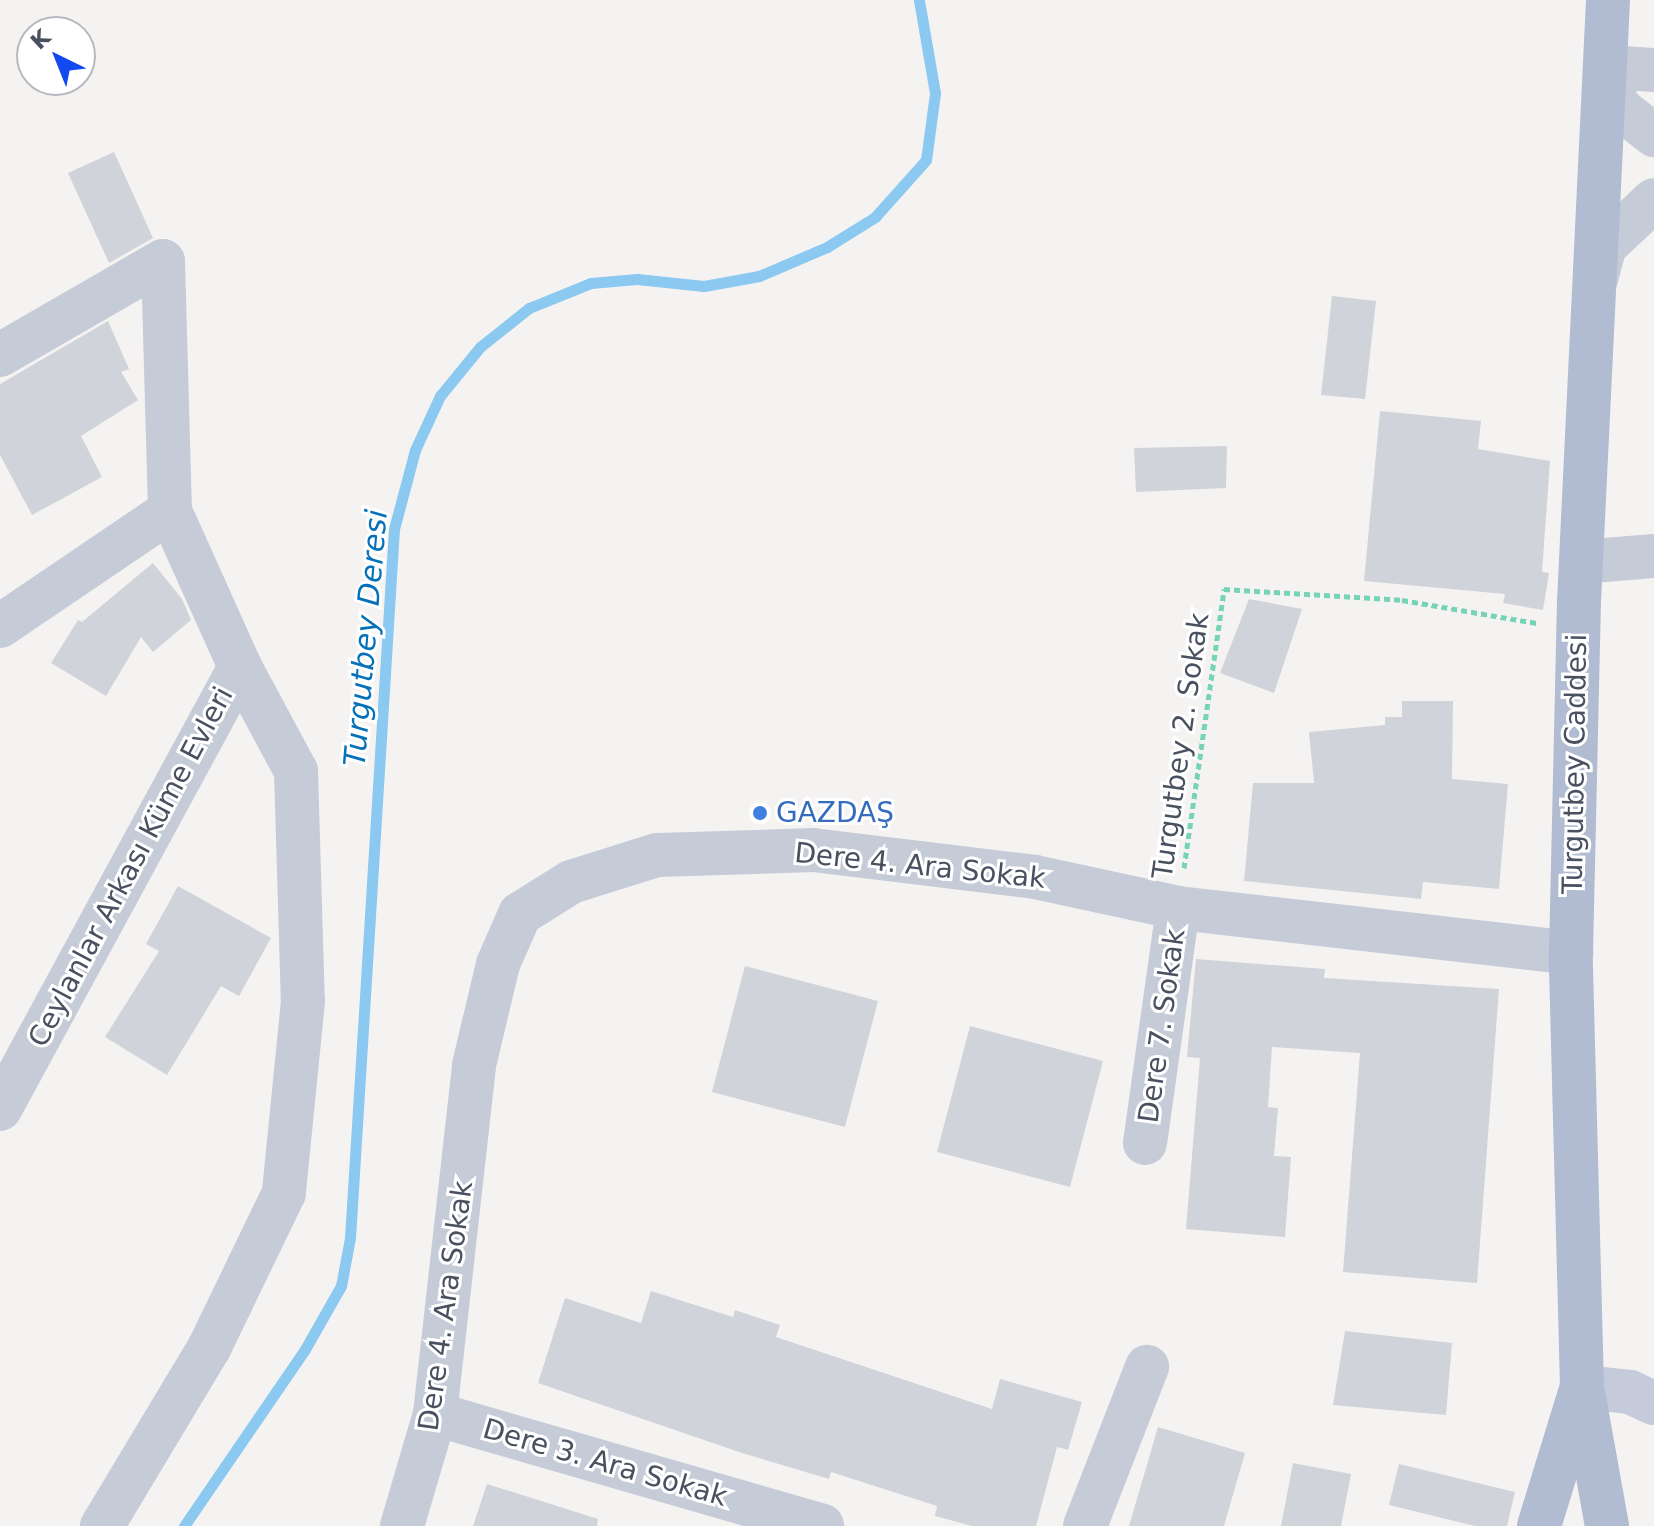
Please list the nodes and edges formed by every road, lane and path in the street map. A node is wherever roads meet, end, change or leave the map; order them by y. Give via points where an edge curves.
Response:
1 (1608, 0) edge
2 (1606, 67) junction
3 (1654, 70) edge
4 (1654, 135) edge
5 (1654, 200) edge
6 (1596, 279) junction
7 (0, 355) edge
8 (170, 511) junction
9 (1654, 556) edge
10 (1581, 562) junction
11 (0, 626) edge
12 (1578, 630) junction
13 (240, 667) junction
14 (1178, 908) junction
15 (1571, 953) junction
16 (0, 1109) edge
17 (1145, 1143) dead end
18 (1147, 1367) dead end
19 (1582, 1387) junction
20 (1654, 1403) edge
21 (435, 1414) junction
22 (778, 1520) edge
23 (102, 1526) edge
24 (402, 1526) edge
25 (822, 1526) edge
26 (1085, 1526) edge
27 (1539, 1526) edge
28 (1607, 1526) edge

1 - 2 main road, Turgutbey Caddesi
2 - 3 street
2 - 4 street via 1618,107
2 - 6 main road, Turgutbey Caddesi
5 - 6 street via 1605,246
6 - 10 main road, Turgutbey Caddesi
7 - 8 street, Ceylanlar Arkası Küme Evleri via 163,261
8 - 11 street
8 - 13 street, Ceylanlar Arkası Küme Evleri
9 - 10 street
10 - 12 main road, Turgutbey Caddesi
12 - 14 path, Turgutbey 2. Sokak via 1402,600 1224,589
12 - 15 main road, Turgutbey Caddesi
13 - 16 street, Ceylanlar Arkası Küme Evleri
13 - 23 street, Ceylanlar Arkası Küme Evleri via 296,771 303,1001 284,1193 209,1348
14 - 15 street, Dere 4. Ara Sokak
14 - 17 street, Dere 7. Sokak
14 - 21 street, Dere 4. Ara Sokak via 1035,877 813,850 657,855 571,882 520,914 498,964 474,1065
15 - 19 main road, Turgutbey Caddesi
18 - 26 street
19 - 20 main road via 1630,1392
19 - 27 main road
19 - 28 main road, Turgutbey Caddesi
21 - 22 street, Dere 3. Ara Sokak
21 - 24 street, Dere 4. Ara Sokak
22 - 25 street, Dere 3. Ara Sokak

